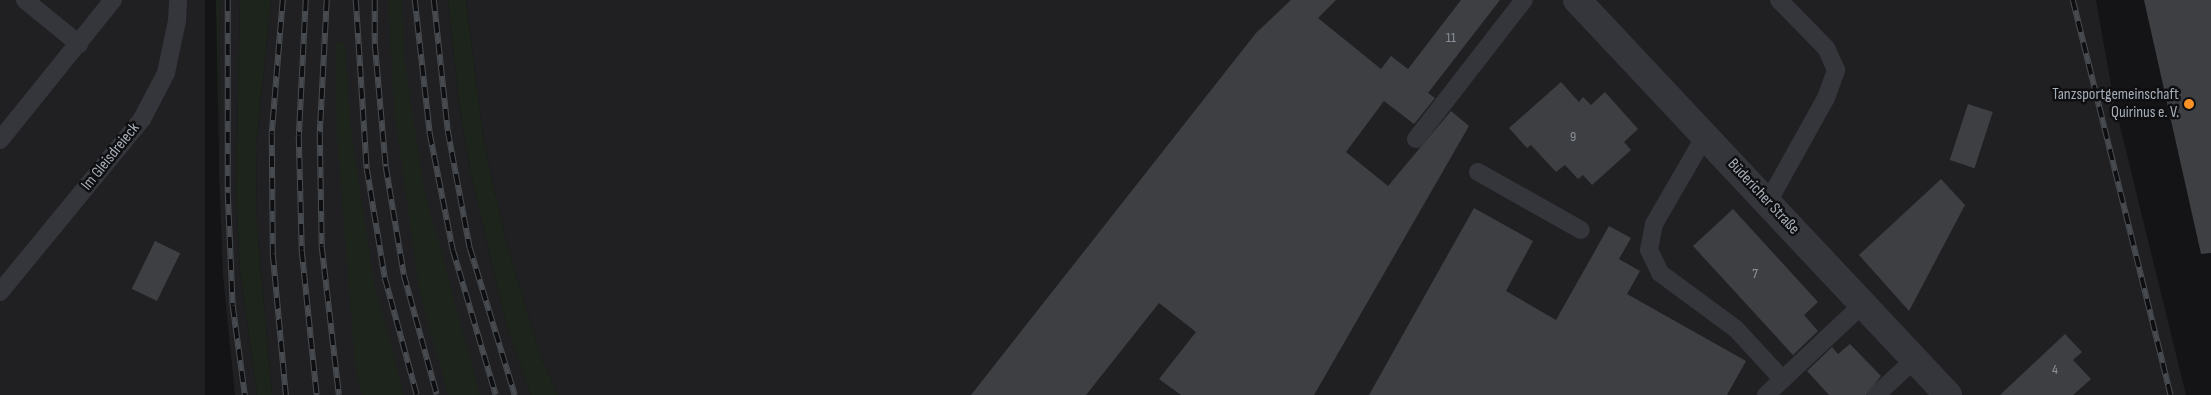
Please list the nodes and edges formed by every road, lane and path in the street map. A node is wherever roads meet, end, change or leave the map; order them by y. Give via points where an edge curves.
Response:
1 (25, 0) edge
2 (113, 0) edge
3 (178, 0) edge
4 (1524, 0) edge
5 (1577, 0) edge
6 (1779, 0) edge
7 (79, 44) junction
8 (1705, 136) junction
9 (1416, 139) dead end
10 (0, 140) edge
11 (1478, 172) dead end
12 (1768, 202) junction
13 (1581, 230) dead end
14 (0, 292) edge
15 (1863, 304) junction
16 (1914, 359) junction
17 (1782, 380) junction
18 (1766, 395) edge
19 (1876, 395) edge
20 (1948, 395) edge

1 - 7 lane
2 - 7 lane
3 - 14 lane, Im Gleisdreieck via 166,74 142,119
4 - 9 lane
5 - 8 street, Büdericher Straße
6 - 12 lane via 1826,48 1836,70 1822,106
7 - 10 lane
8 - 12 street, Büdericher Straße
8 - 17 lane via 1654,224 1650,250 1660,273 1736,329
11 - 13 lane
12 - 15 street, Büdericher Straße
15 - 16 street, Büdericher Straße
15 - 17 lane
16 - 19 lane
16 - 20 street, Büdericher Straße
17 - 18 lane

